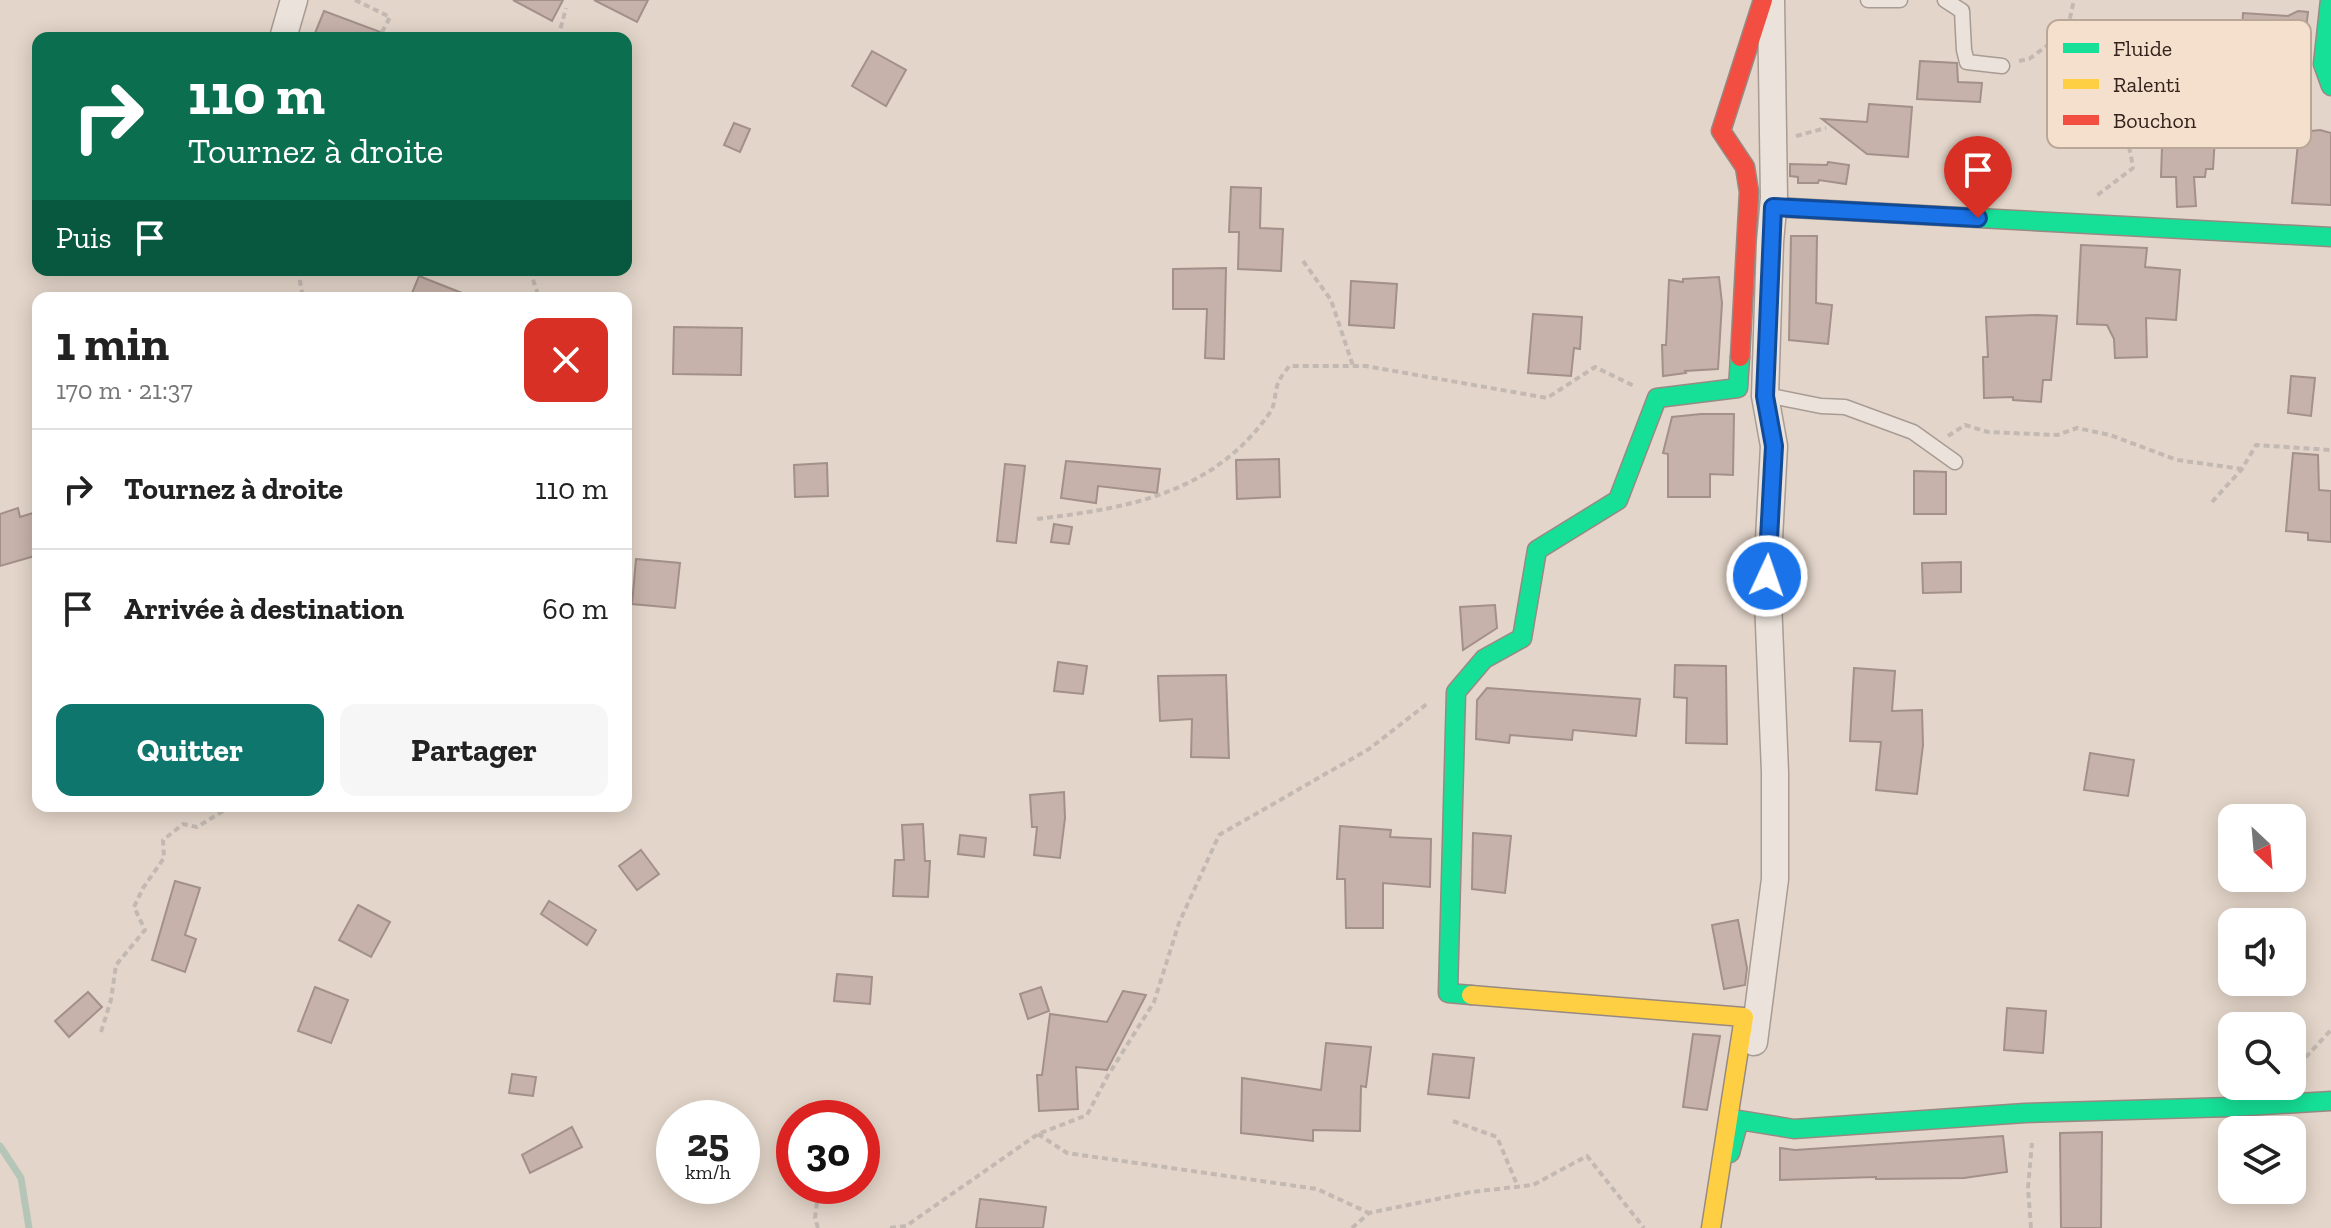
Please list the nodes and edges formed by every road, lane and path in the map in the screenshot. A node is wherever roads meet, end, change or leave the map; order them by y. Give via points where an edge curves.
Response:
1 (294, 0) edge
2 (355, 0) edge
3 (1763, 0) edge
4 (1771, 0) edge
5 (1868, 0) edge
6 (1900, 0) edge
7 (1945, 0) edge
8 (2074, 0) edge
9 (2330, 0) edge
10 (566, 8) dead end
11 (2069, 20) edge
12 (285, 32) edge
13 (382, 32) edge
14 (560, 32) edge
15 (2047, 46) edge
16 (2002, 66) joint
17 (2331, 86) edge
18 (2129, 148) edge
19 (1773, 207) junction
20 (2066, 223) junction
21 (2331, 237) edge
22 (1303, 261) dead end
23 (1353, 366) junction
24 (1738, 388) junction
25 (1765, 396) junction
26 (1657, 398) junction
27 (1934, 445) junction
28 (2331, 450) edge
29 (1955, 462) dead end
30 (2242, 469) junction
31 (2212, 502) dead end
32 (1037, 519) dead end
33 (1438, 695) dead end
34 (221, 812) edge
35 (2331, 1030) edge
36 (101, 1032) dead end
37 (2306, 1057) edge
38 (2331, 1101) edge
39 (2025, 1113) junction
40 (1739, 1120) junction
41 (1453, 1121) dead end
42 (1038, 1134) junction
43 (1518, 1187) junction
44 (817, 1204) edge
45 (1369, 1213) junction
46 (1711, 1222) edge
47 (818, 1228) edge
48 (890, 1228) edge
49 (1352, 1228) edge
50 (1644, 1228) edge
51 (2031, 1228) edge

1 - 12 street
2 - 13 path via 390,17
3 - 24 street via 1721,131 1745,167 1749,192
4 - 19 street
5 - 6 lane
7 - 16 lane via 1962,11 1967,62
8 - 11 path
9 - 17 street via 2323,64
10 - 14 path
15 - 16 path via 2029,59
18 - 20 path via 2133,168
19 - 20 street
19 - 25 street
20 - 21 street
22 - 23 path via 1331,300
23 - 26 path via 1547,398 1595,367
23 - 32 path via 1289,366 1278,383 1274,407 1254,433 1227,460 1185,486
24 - 25 lane
24 - 26 street
25 - 27 lane via 1845,407
25 - 40 street via 1774,446 1767,576 1775,879 1761,1003
26 - 46 street via 1618,500 1537,550 1522,638 1484,659 1456,692 1448,993 1744,1017
27 - 29 lane
27 - 30 path via 1965,425 1988,432 2057,435 2077,428 2177,460
28 - 30 path via 2256,445
30 - 31 path
33 - 42 path via 1369,749 1219,835 1179,923 1154,1002 1087,1115
34 - 36 path via 197,827 183,824 163,840 164,858 134,907 145,930 116,965
35 - 37 path
38 - 39 street
39 - 40 street via 1794,1129
39 - 51 path via 2033,1145
40 - 46 street
41 - 43 path via 1497,1137
42 - 45 path via 1067,1153 1317,1189
42 - 48 path via 906,1226
43 - 45 path
43 - 50 path via 1533,1185 1587,1156
44 - 47 path
45 - 49 path

